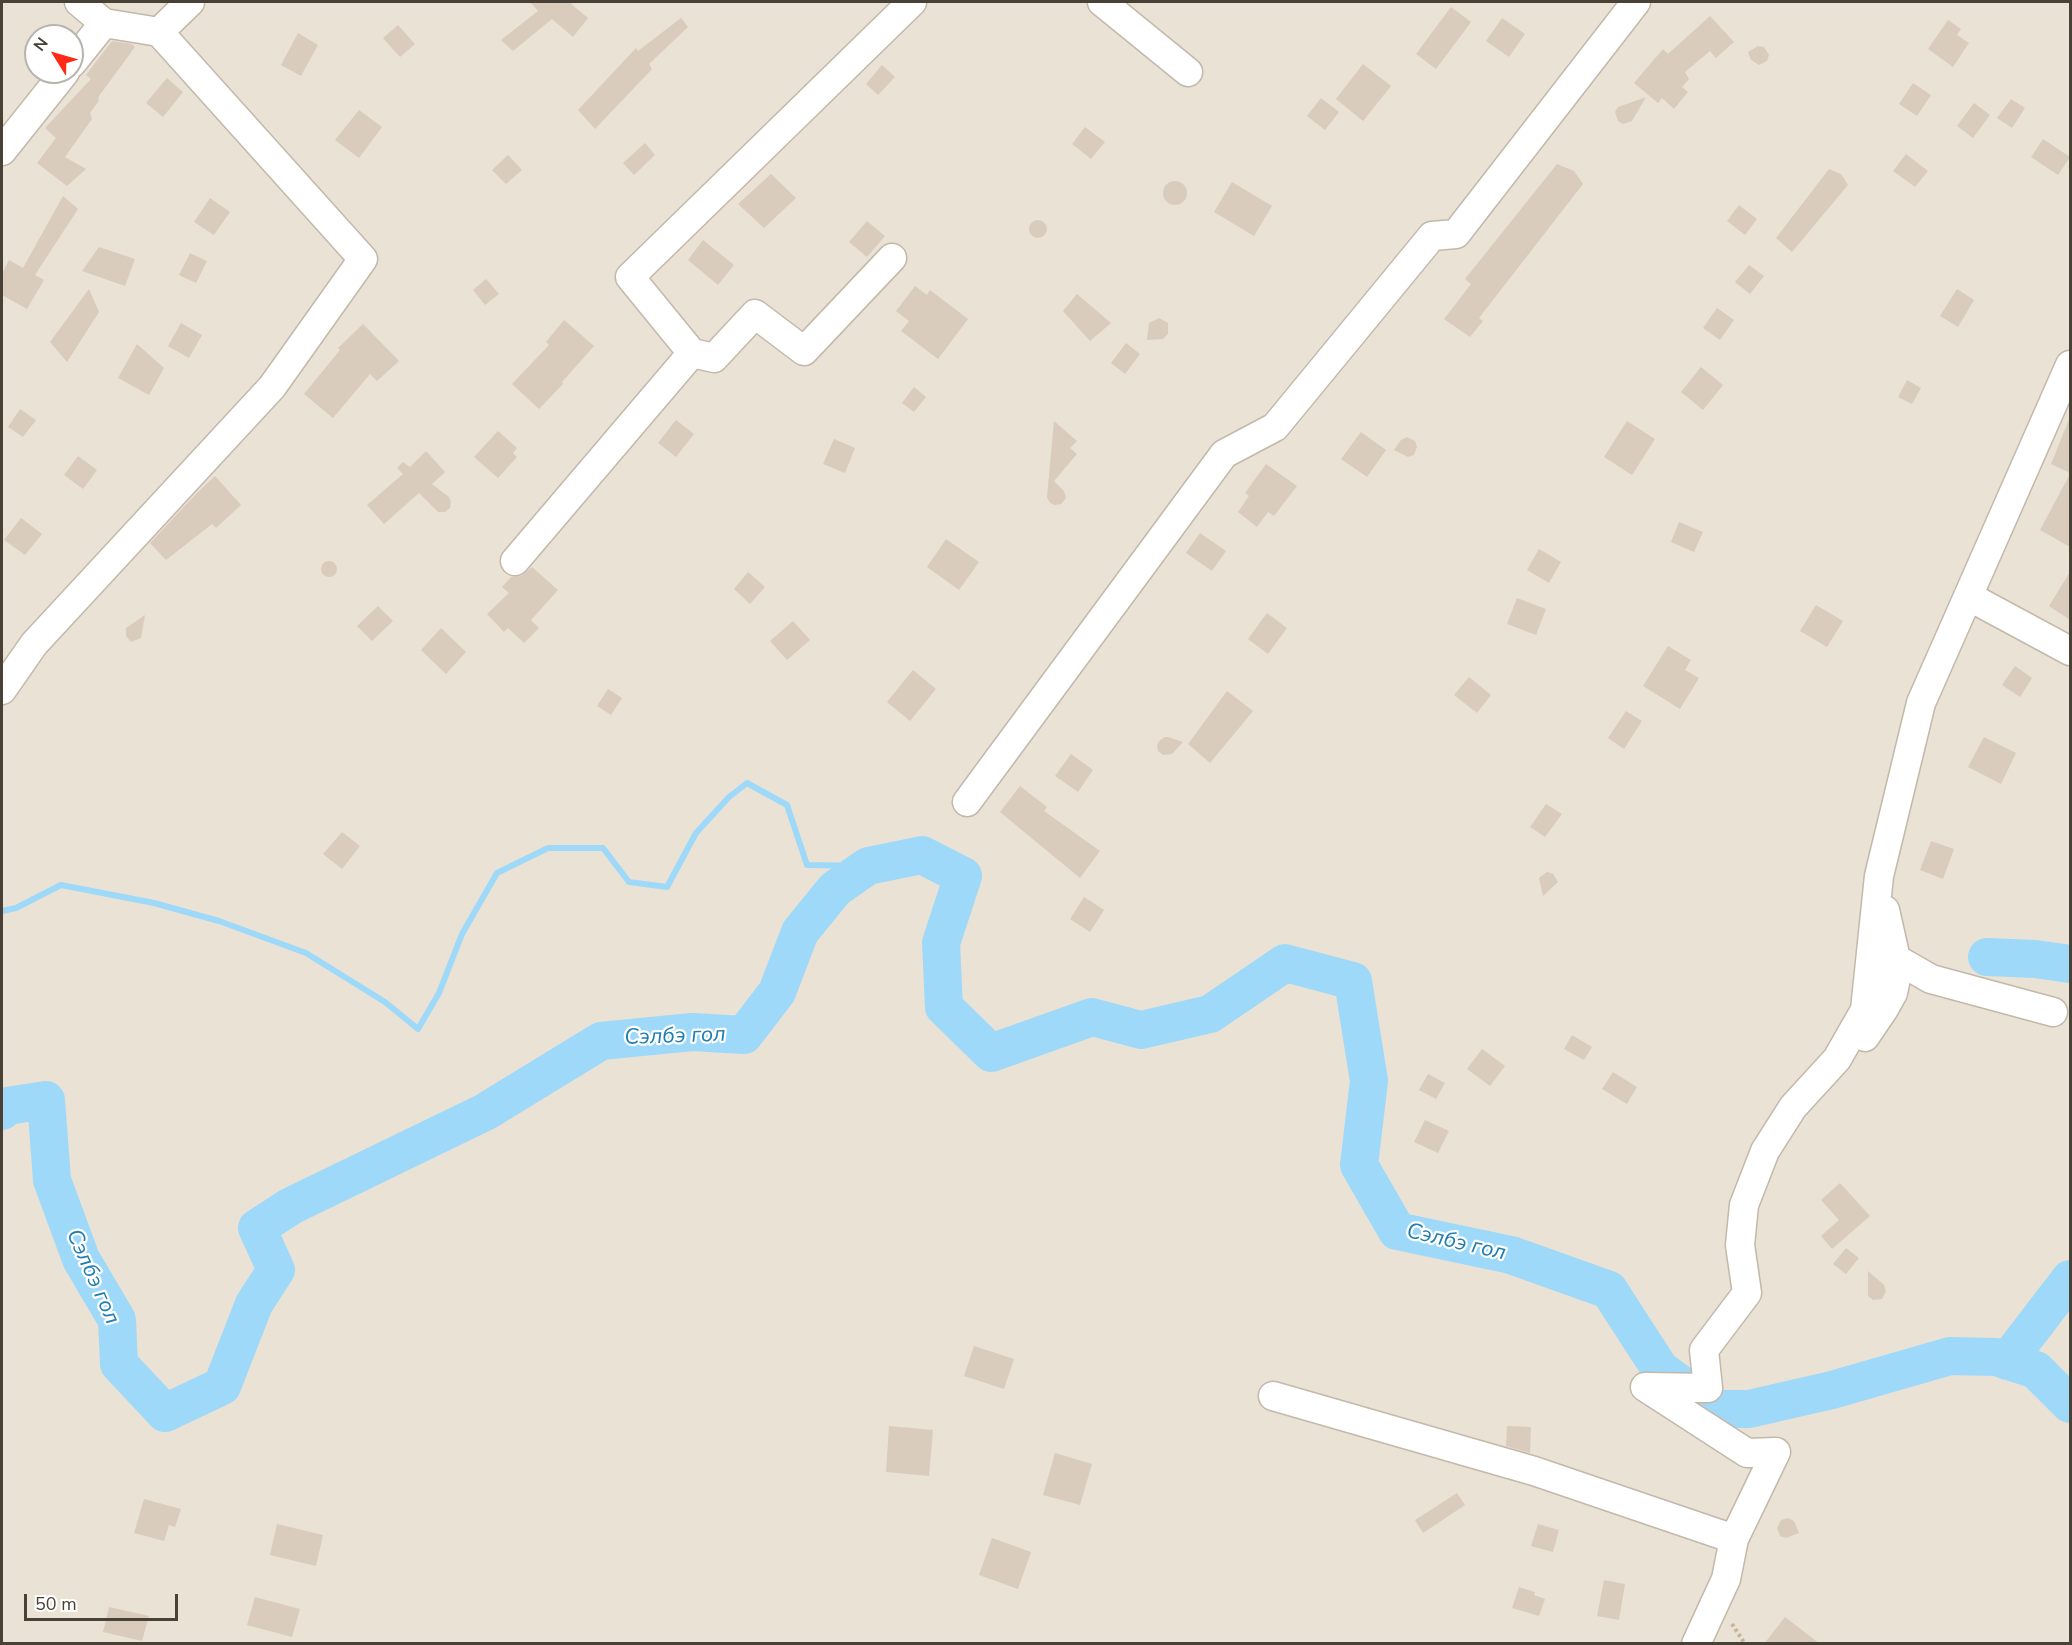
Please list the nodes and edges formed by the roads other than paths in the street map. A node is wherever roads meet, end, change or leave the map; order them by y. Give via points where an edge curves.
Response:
1 (79, 2) edge
2 (190, 2) edge
3 (912, 2) edge
4 (1103, 2) edge
5 (1636, 2) edge
6 (104, 23) junction
7 (159, 32) junction
8 (84, 48) edge
9 (1188, 72) dead end
10 (55, 84) edge
11 (2, 151) edge
12 (892, 258) dead end
13 (692, 353) junction
14 (2070, 365) edge
15 (515, 561) dead end
16 (1968, 596) junction
17 (2070, 651) edge
18 (2, 690) edge
19 (967, 802) dead end
20 (1879, 876) junction
21 (1896, 959) junction
22 (2053, 1012) dead end
23 (1837, 1059) junction
24 (1273, 1396) dead end
25 (1734, 1539) junction
26 (1696, 1644) edge

1 - 6 street
2 - 7 street
3 - 13 street via 630,277
4 - 9 street
5 - 19 street via 1456,234 1432,236 1275,427 1224,454
6 - 7 street
6 - 8 street
7 - 18 street via 363,259 272,387 34,644
10 - 11 street
12 - 13 street via 804,351 755,314 714,358
13 - 15 street
14 - 16 street
16 - 17 street
16 - 20 street via 1921,703
20 - 21 street
20 - 23 street via 1865,1010
21 - 22 street via 1917,973 1953,986
21 - 23 street via 1894,985 1884,1009 1869,1034
23 - 25 street via 1793,1107 1765,1151 1744,1205 1740,1245 1747,1293 1704,1350 1708,1388 1645,1388 1747,1453 1776,1452
24 - 25 street via 1534,1471
25 - 26 street via 1726,1579

